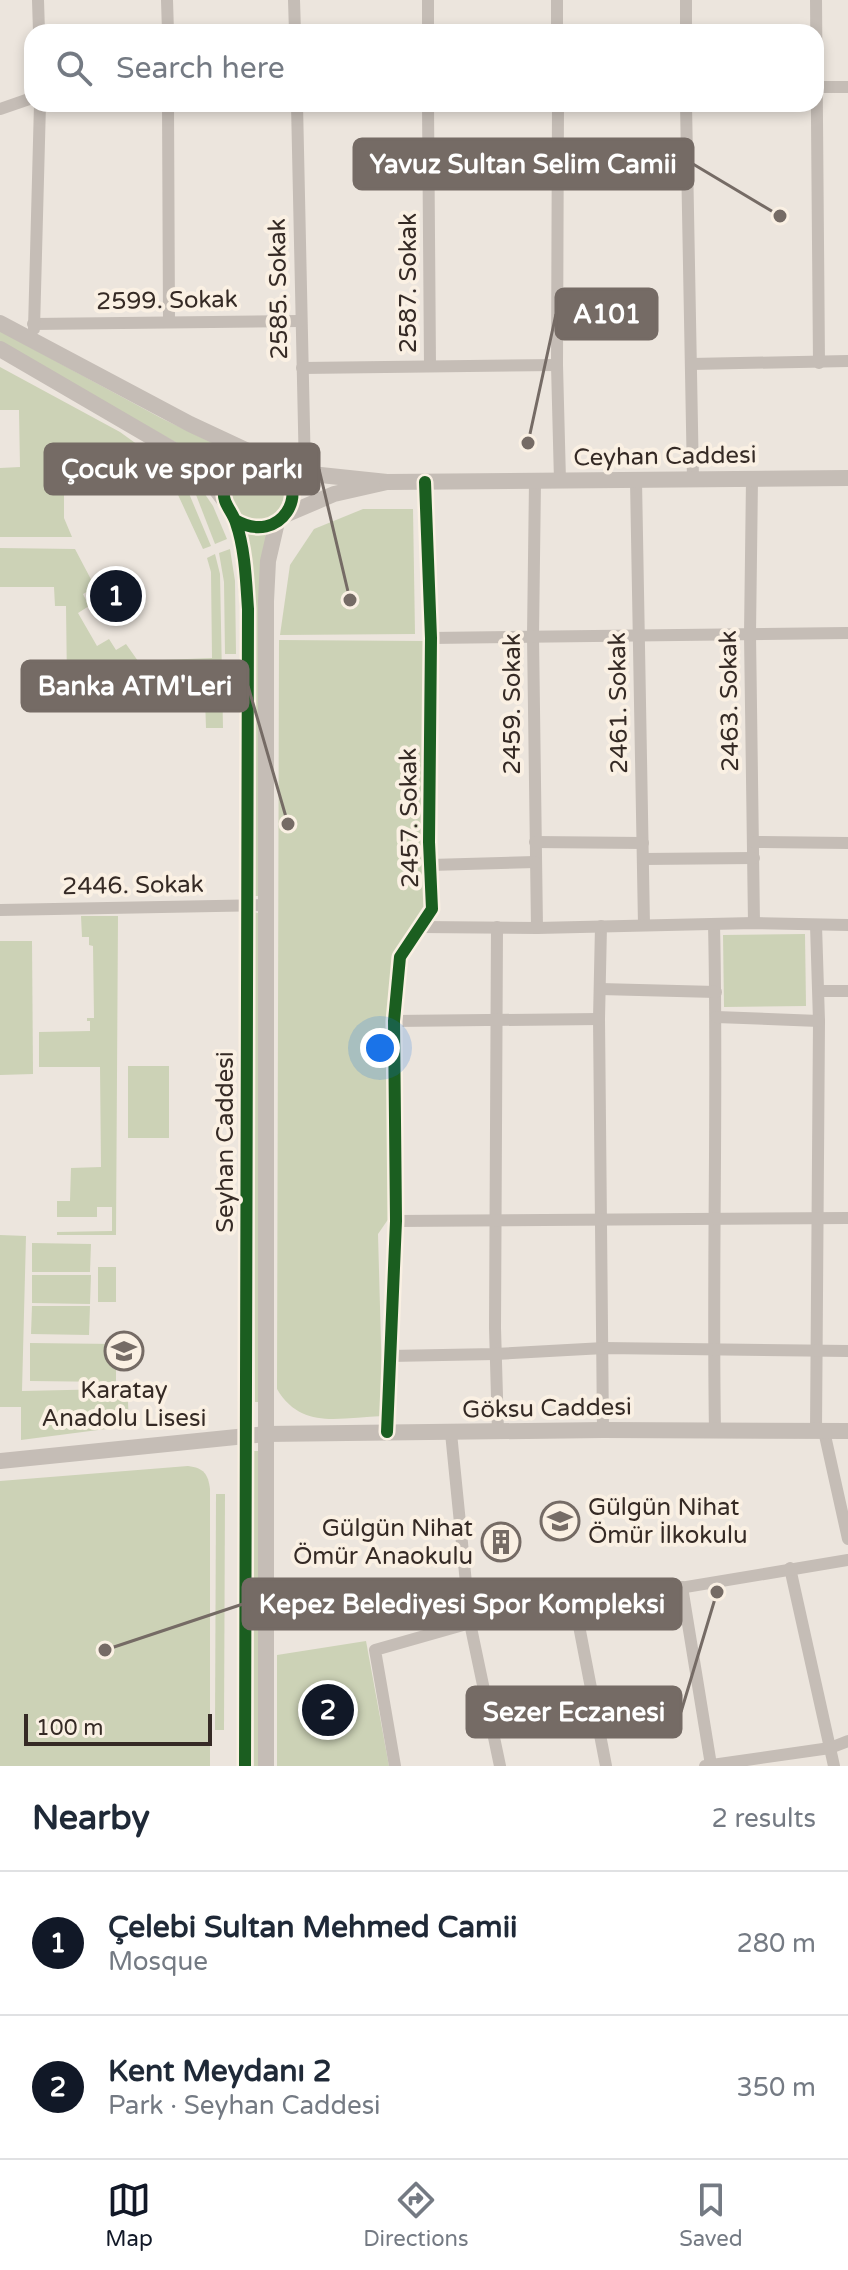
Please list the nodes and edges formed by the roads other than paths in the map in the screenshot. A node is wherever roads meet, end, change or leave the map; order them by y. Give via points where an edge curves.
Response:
1 (38, 0) edge
2 (167, 0) edge
3 (294, 0) edge
4 (428, 0) edge
5 (557, 0) edge
6 (686, 0) edge
7 (816, 0) edge
8 (39, 24) edge
9 (168, 24) edge
10 (295, 24) edge
11 (428, 24) edge
12 (557, 24) edge
13 (686, 24) edge
14 (816, 24) edge
15 (824, 87) edge
16 (848, 87) edge
17 (24, 101) edge
18 (0, 109) edge
19 (40, 112) edge
20 (168, 112) edge
21 (297, 112) edge
22 (428, 112) edge
23 (558, 112) edge
24 (686, 112) edge
25 (816, 112) edge
26 (300, 321) junction
27 (169, 322) junction
28 (0, 323) edge
29 (33, 324) junction
30 (34, 342) junction
31 (0, 349) edge
32 (848, 361) edge
33 (819, 363) junction
34 (691, 364) junction
35 (557, 365) junction
36 (430, 366) junction
37 (302, 368) junction
38 (273, 464) junction
39 (305, 473) junction
40 (848, 478) edge
41 (752, 479) junction
42 (636, 480) junction
43 (693, 480) junction
44 (535, 481) junction
45 (560, 481) junction
46 (387, 482) junction
47 (425, 482) junction
48 (224, 500) junction
49 (281, 518) junction
50 (235, 520) junction
51 (848, 633) edge
52 (750, 634) junction
53 (533, 636) junction
54 (639, 636) junction
55 (431, 638) junction
56 (535, 842) junction
57 (754, 842) junction
58 (643, 843) junction
59 (848, 843) edge
60 (754, 858) junction
61 (643, 859) junction
62 (535, 862) junction
63 (430, 865) junction
64 (266, 905) junction
65 (247, 906) junction
66 (0, 910) edge
67 (754, 923) junction
68 (714, 924) junction
69 (644, 925) junction
70 (816, 925) junction
71 (848, 925) edge
72 (601, 926) junction
73 (421, 927) junction
74 (497, 927) junction
75 (537, 928) junction
76 (600, 989) junction
77 (819, 991) junction
78 (848, 991) edge
79 (716, 992) junction
80 (716, 1017) junction
81 (497, 1019) junction
82 (599, 1019) junction
83 (394, 1021) junction
84 (819, 1021) junction
85 (848, 1218) edge
86 (714, 1219) junction
87 (819, 1219) junction
88 (496, 1220) junction
89 (603, 1220) junction
90 (396, 1221) junction
91 (604, 1348) junction
92 (713, 1350) junction
93 (818, 1350) junction
94 (848, 1351) edge
95 (495, 1354) junction
96 (390, 1356) junction
97 (603, 1430) junction
98 (498, 1431) junction
99 (715, 1431) junction
100 (820, 1431) junction
101 (848, 1431) edge
102 (387, 1432) junction
103 (451, 1433) junction
104 (266, 1434) junction
105 (246, 1436) junction
106 (0, 1461) edge
107 (848, 1539) edge
108 (848, 1560) edge
109 (790, 1568) junction
110 (682, 1587) junction
111 (575, 1605) junction
112 (470, 1623) junction
113 (848, 1741) edge
114 (830, 1748) junction
115 (778, 1762) edge
116 (708, 1765) edge
117 (245, 1766) edge
118 (266, 1766) edge
119 (395, 1766) edge
120 (500, 1766) edge
121 (606, 1766) edge
122 (834, 1766) edge

1 - 8 street
2 - 9 street
3 - 10 street
4 - 11 street
5 - 12 street
6 - 13 street
7 - 14 street
15 - 16 street
17 - 18 street
19 - 29 street
20 - 27 street
21 - 26 street, 2585. Sokak
22 - 36 street, 2587. Sokak
23 - 35 street
24 - 34 street
25 - 33 street
26 - 27 street, 2599. Sokak
26 - 37 street, 2585. Sokak
27 - 29 street, 2599. Sokak
28 - 30 street, Ceyhan Caddesi
29 - 30 street
30 - 38 street, Ceyhan Caddesi
31 - 48 street via 177,452
32 - 33 street
33 - 34 street
34 - 43 street
35 - 36 street
35 - 45 street
36 - 37 street
37 - 39 street, 2585. Sokak
38 - 39 street, Ceyhan Caddesi
38 - 48 street via 257,460 235,468
38 - 49 street via 286,474 292,494
39 - 46 street, Ceyhan Caddesi
40 - 41 street, Ceyhan Caddesi
41 - 43 street, Ceyhan Caddesi
41 - 52 street, 2463. Sokak
42 - 43 street, Ceyhan Caddesi
42 - 45 street, Ceyhan Caddesi
42 - 54 street, 2461. Sokak
44 - 45 street, Ceyhan Caddesi
44 - 47 street, Ceyhan Caddesi
44 - 53 street, 2459. Sokak
46 - 47 street, Ceyhan Caddesi
46 - 49 street, Ceyhan Caddesi via 334,494
47 - 55 street, 2457. Sokak
48 - 50 street
49 - 50 street via 257,528
49 - 64 street, Seyhan Caddesi via 271,544 267,582
50 - 65 street, Seyhan Caddesi via 248,609
51 - 52 street
52 - 54 street
52 - 57 street, 2463. Sokak
53 - 54 street
53 - 55 street
53 - 56 street, 2459. Sokak
54 - 58 street, 2461. Sokak
55 - 63 street, 2457. Sokak
56 - 58 street
56 - 62 street, 2459. Sokak
57 - 59 street
57 - 60 street, 2463. Sokak
58 - 61 street, 2461. Sokak
60 - 61 street
60 - 67 street, 2463. Sokak
61 - 69 street, 2461. Sokak
62 - 63 street
62 - 75 street, 2459. Sokak
63 - 73 street, 2457. Sokak via 432,909
64 - 65 street, 2446. Sokak
64 - 104 street, Seyhan Caddesi
65 - 66 street, 2446. Sokak
65 - 105 street, Seyhan Caddesi
67 - 68 street
67 - 70 street
68 - 69 street
68 - 79 street
69 - 72 street
70 - 71 street
70 - 77 street
72 - 75 street
72 - 76 street
73 - 74 street
73 - 83 street, 2457. Sokak via 400,957
74 - 75 street
74 - 81 street
76 - 79 street
76 - 82 street
77 - 78 street
77 - 84 street
79 - 80 street
80 - 84 street
80 - 86 street
81 - 82 street
81 - 83 street
81 - 88 street
82 - 89 street
83 - 90 street, 2457. Sokak
84 - 87 street
85 - 87 street
86 - 87 street
86 - 89 street
86 - 92 street
87 - 93 street
88 - 89 street
88 - 90 street
88 - 95 street
89 - 91 street
90 - 96 street, 2457. Sokak
91 - 92 street
91 - 95 street
91 - 97 street
92 - 93 street
92 - 99 street
93 - 94 street
93 - 100 street
95 - 96 street
95 - 98 street
96 - 102 street, 2457. Sokak
97 - 98 street, Göksu Caddesi
97 - 99 street, Göksu Caddesi
98 - 103 street, Göksu Caddesi
99 - 100 street, Göksu Caddesi
100 - 101 street, Göksu Caddesi
100 - 107 street
102 - 103 street, Göksu Caddesi
102 - 104 street, Göksu Caddesi
103 - 112 street
104 - 105 street, Göksu Caddesi
104 - 118 street, Seyhan Caddesi
105 - 106 street, Göksu Caddesi
105 - 117 street, Seyhan Caddesi
108 - 109 street
109 - 110 street
109 - 114 street
110 - 111 street
110 - 116 street
111 - 112 street
111 - 121 street
112 - 119 street via 375,1650
112 - 120 street
113 - 114 street
114 - 115 street
114 - 122 street
115 - 116 street

